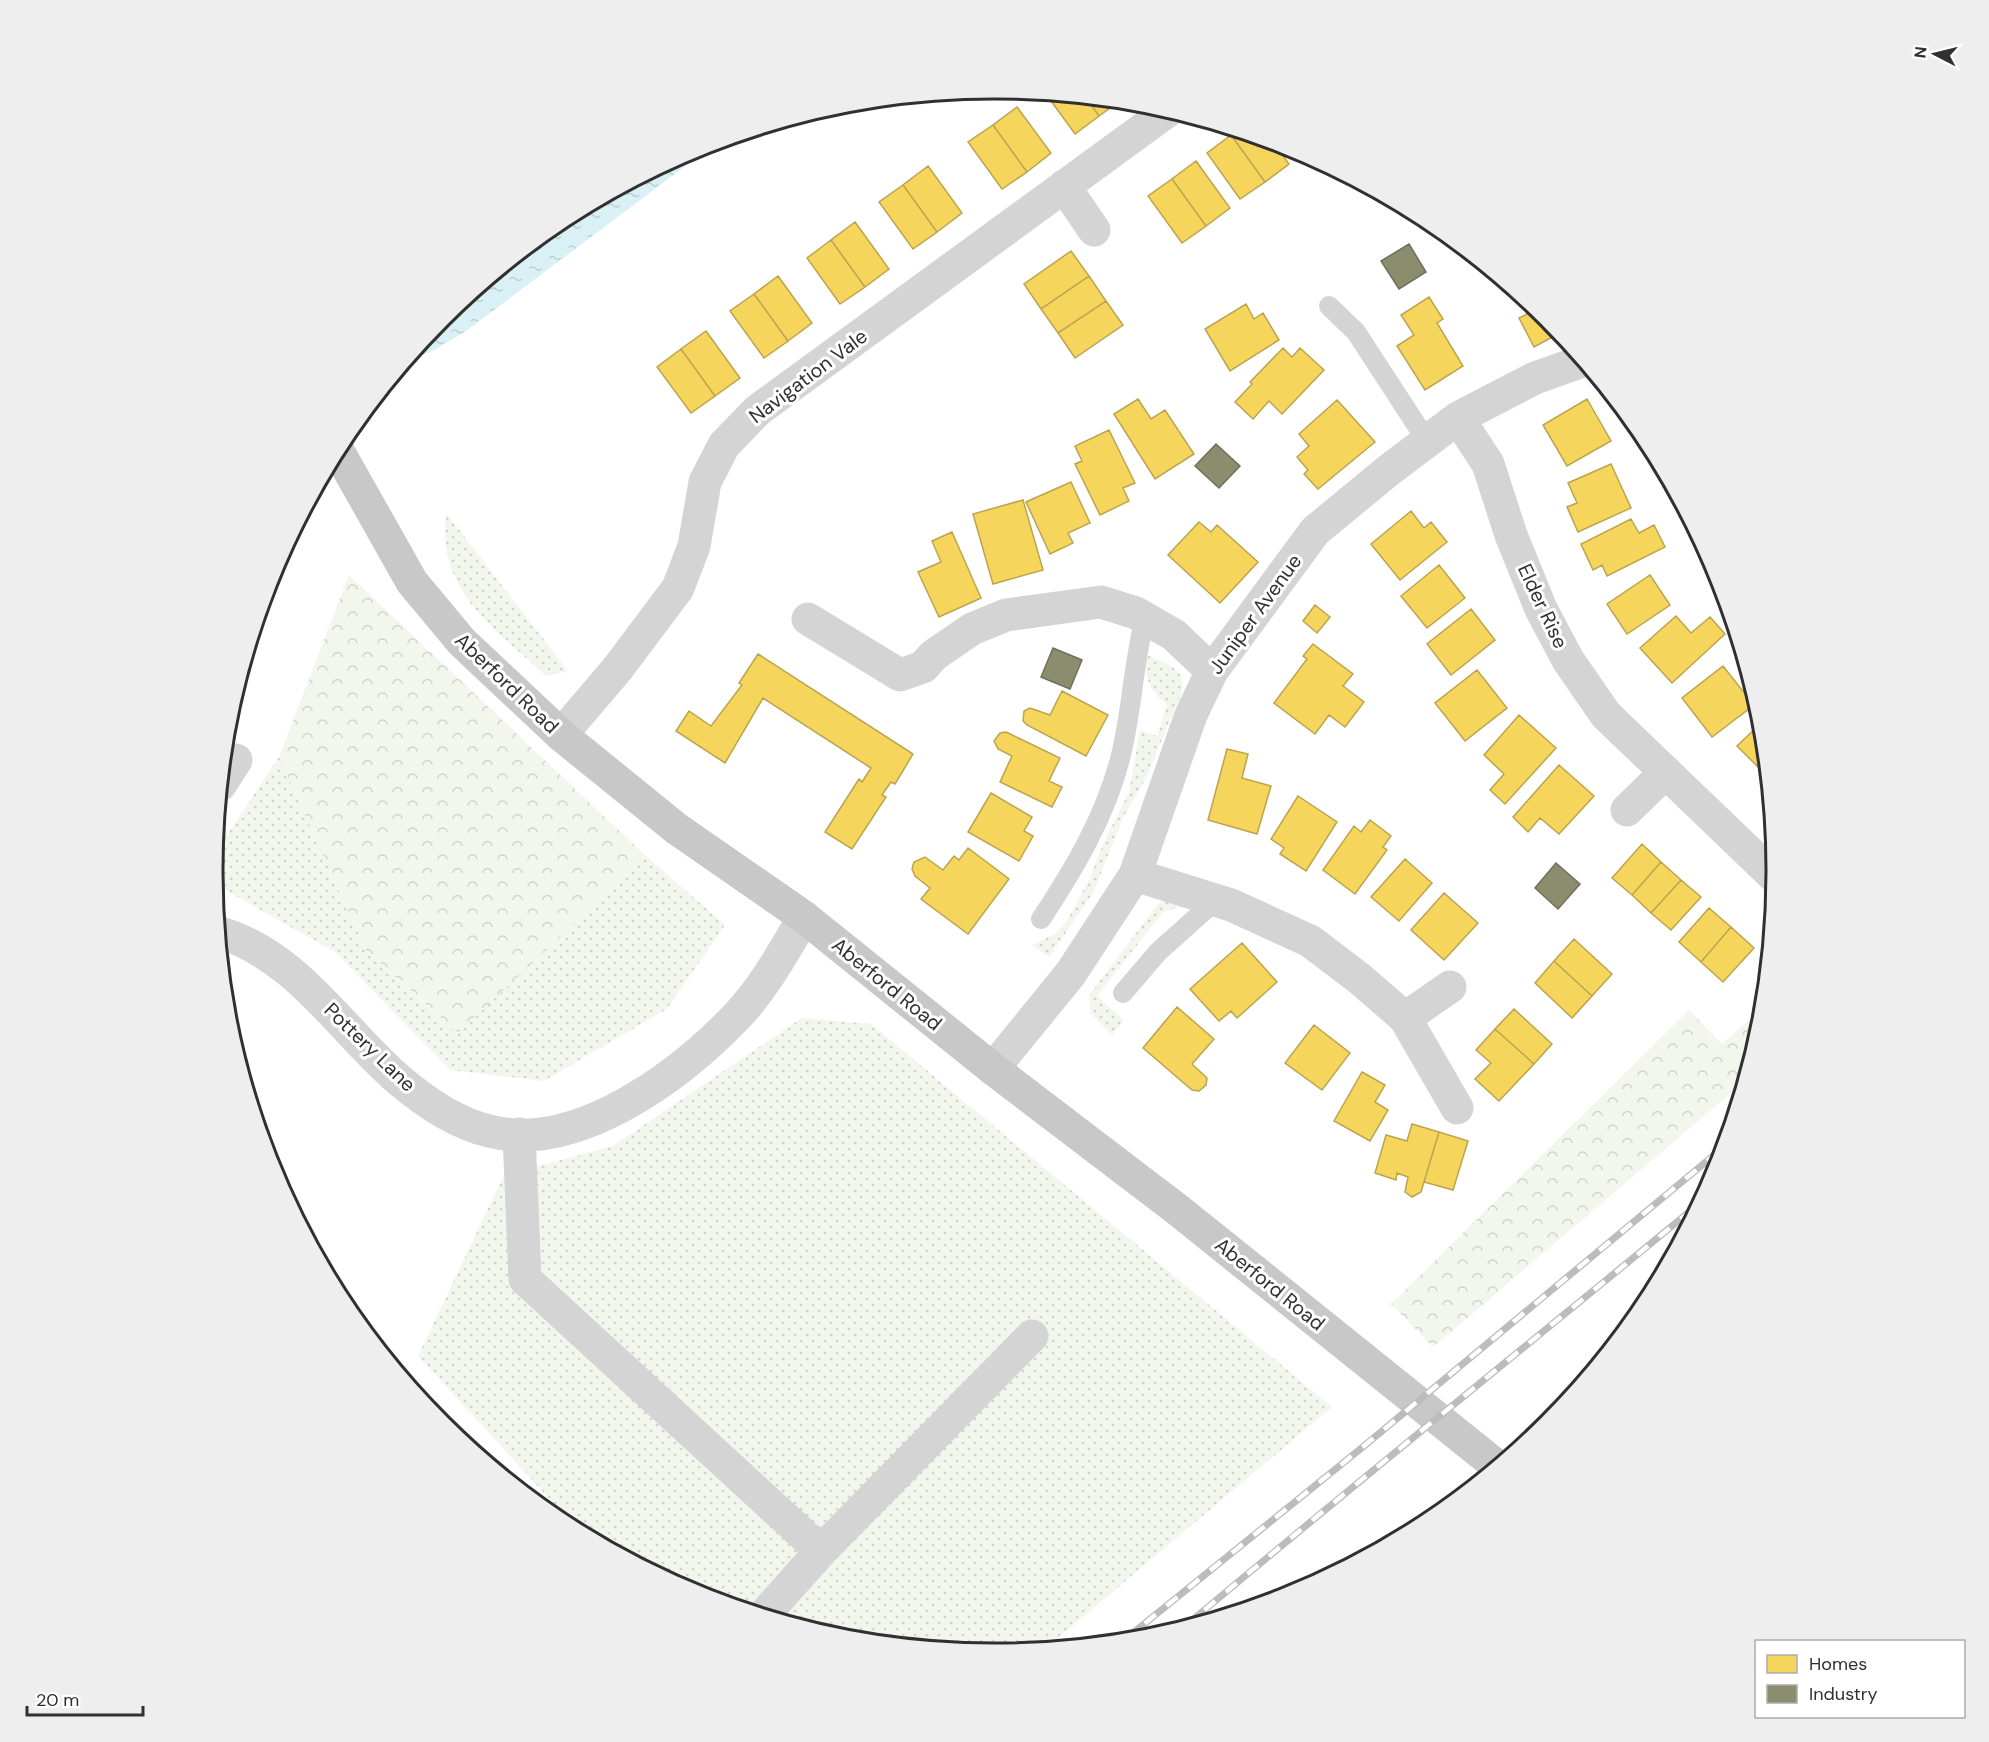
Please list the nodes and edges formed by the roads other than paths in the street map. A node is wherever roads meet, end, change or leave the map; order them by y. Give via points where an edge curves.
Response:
1 (1159, 117) edge
2 (1064, 186) junction
3 (1094, 230) dead end
4 (1329, 306) dead end
5 (1576, 363) edge
6 (1458, 418) junction
7 (1427, 441) junction
8 (342, 459) edge
9 (1145, 618) junction
10 (808, 620) dead end
11 (1212, 671) junction
12 (561, 735) junction
13 (1666, 772) junction
14 (1627, 810) dead end
15 (1766, 868) edge
16 (1135, 876) junction
17 (1215, 901) junction
18 (804, 917) junction
19 (1041, 920) dead end
20 (225, 934) edge
21 (1450, 987) dead end
22 (1123, 993) dead end
23 (1405, 1018) junction
24 (993, 1069) junction
25 (1457, 1108) dead end
26 (519, 1134) junction
27 (1032, 1336) dead end
28 (1491, 1461) edge
29 (821, 1551) junction
30 (769, 1609) edge

1 - 2 street, Navigation Vale
2 - 3 street
2 - 12 street, Navigation Vale via 758,411 724,445 705,482 694,546 678,588
4 - 7 lane via 1356,332
5 - 6 street, Juniper Avenue via 1535,378
6 - 7 street, Juniper Avenue
6 - 13 street, Elder Rise via 1488,464 1541,609 1568,660 1606,715
7 - 11 street, Juniper Avenue via 1316,531
8 - 12 main road, Aberford Road via 412,582 462,642
9 - 10 street via 1101,602 1006,615 972,629 923,667 900,675
9 - 11 street via 1174,635
9 - 19 lane via 1120,759 1078,862
11 - 16 street, Juniper Avenue via 1191,715
12 - 18 main road, Aberford Road via 677,828
13 - 14 street
13 - 15 street, Elder Rise
16 - 17 street
16 - 24 street, Juniper Avenue via 1071,973
17 - 22 lane via 1158,951
17 - 23 street via 1310,941
18 - 24 main road, Aberford Road
18 - 26 street, Pottery Lane via 769,977 738,1015 666,1081 578,1126 540,1135
20 - 26 street, Pottery Lane via 263,953 307,985 398,1079 440,1111 490,1132
21 - 23 street
23 - 25 street
24 - 28 main road, Aberford Road via 1178,1210
26 - 29 street via 525,1279
27 - 29 street
29 - 30 street

